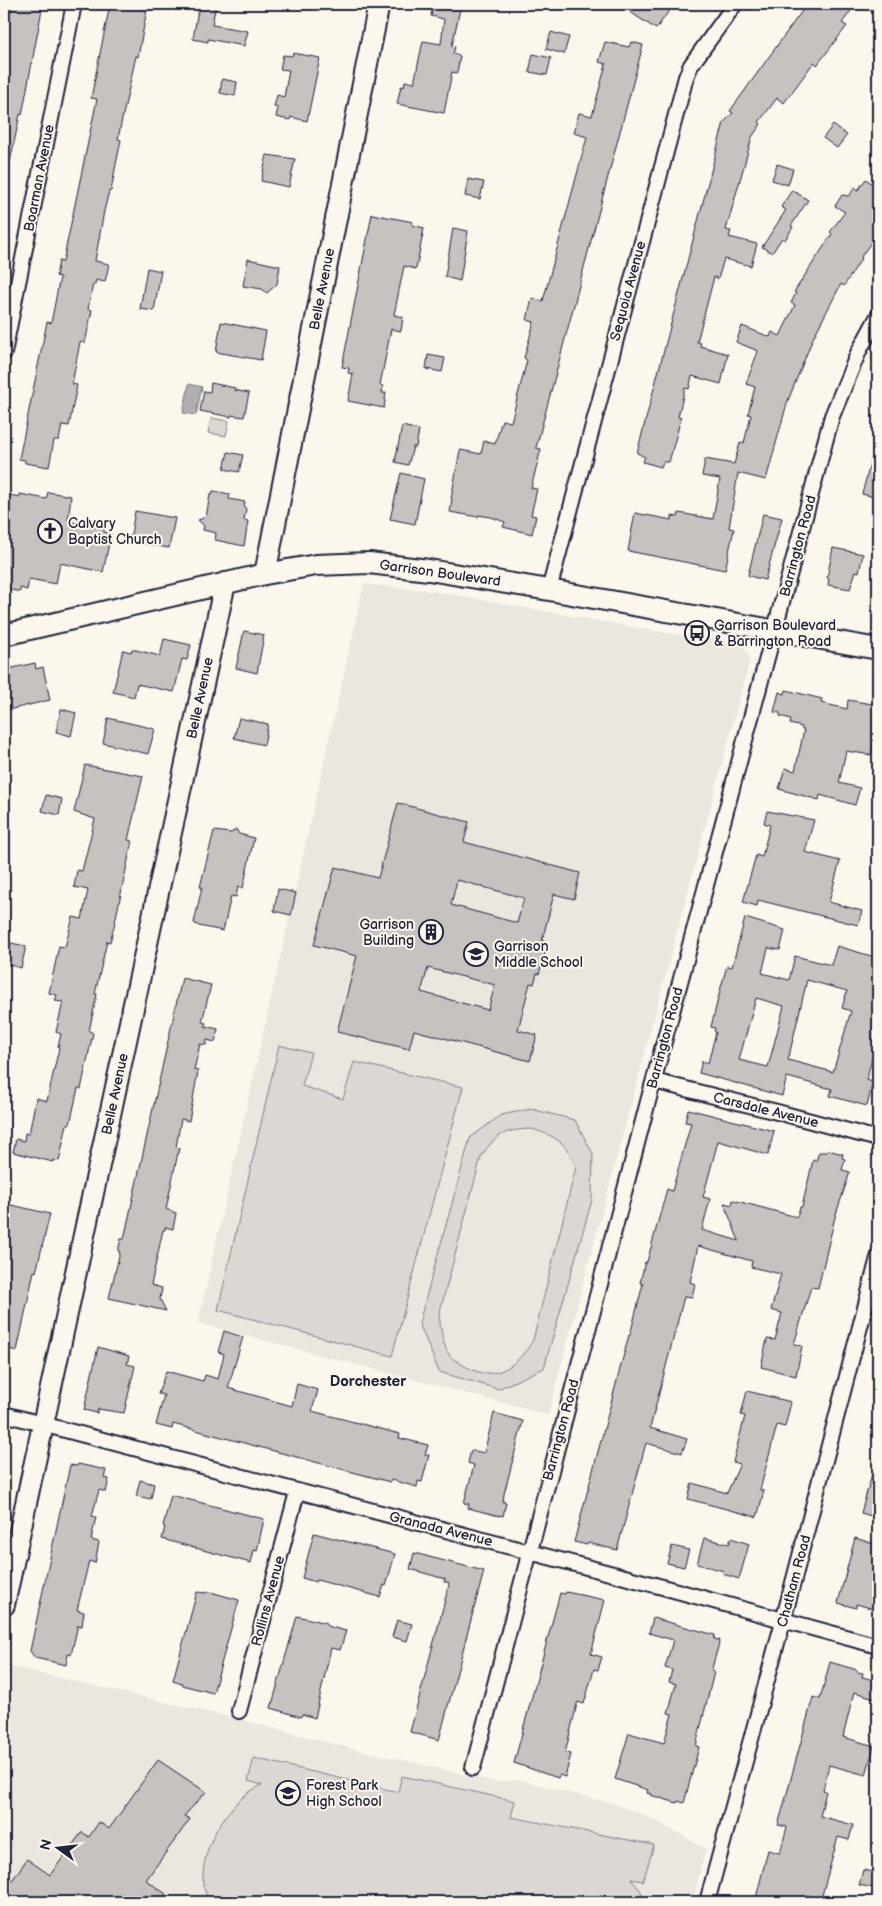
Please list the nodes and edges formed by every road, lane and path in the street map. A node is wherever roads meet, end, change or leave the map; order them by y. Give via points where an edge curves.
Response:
1 (74, 4) edge
2 (379, 4) edge
3 (735, 4) edge
4 (878, 316) edge
5 (4, 353) edge
6 (265, 574) junction
7 (225, 583) junction
8 (549, 590) junction
9 (776, 630) junction
10 (4, 635) edge
11 (878, 649) edge
12 (654, 1081) junction
13 (878, 1139) edge
14 (878, 1258) edge
15 (4, 1414) edge
16 (43, 1424) junction
17 (297, 1492) junction
18 (529, 1552) junction
19 (4, 1604) edge
20 (783, 1621) junction
21 (878, 1646) edge
22 (239, 1711) dead end
23 (473, 1768) dead end
24 (707, 1902) edge

1 - 5 street, Boarman Avenue
2 - 6 street, Belle Avenue
3 - 8 street, Sequoia Avenue via 691,65 683,86
4 - 9 street, Barrington Road via 859,351 832,416
6 - 7 street, Garrison Boulevard
6 - 8 street, Garrison Boulevard via 316,565 369,563
7 - 10 street, Garrison Boulevard
7 - 16 street, Belle Avenue
8 - 9 street, Garrison Boulevard
9 - 11 street, Garrison Boulevard
9 - 12 street, Barrington Road
12 - 13 street, Carsdale Avenue
12 - 18 street, Barrington Road
14 - 20 street, Chatham Road
15 - 16 street, Granada Avenue
16 - 17 street, Granada Avenue
16 - 19 street, Belle Avenue
17 - 18 street, Granada Avenue
17 - 22 street, Rollins Avenue
18 - 20 street, Granada Avenue
18 - 23 street, Barrington Road
20 - 21 street, Granada Avenue
20 - 24 street, Chatham Road

